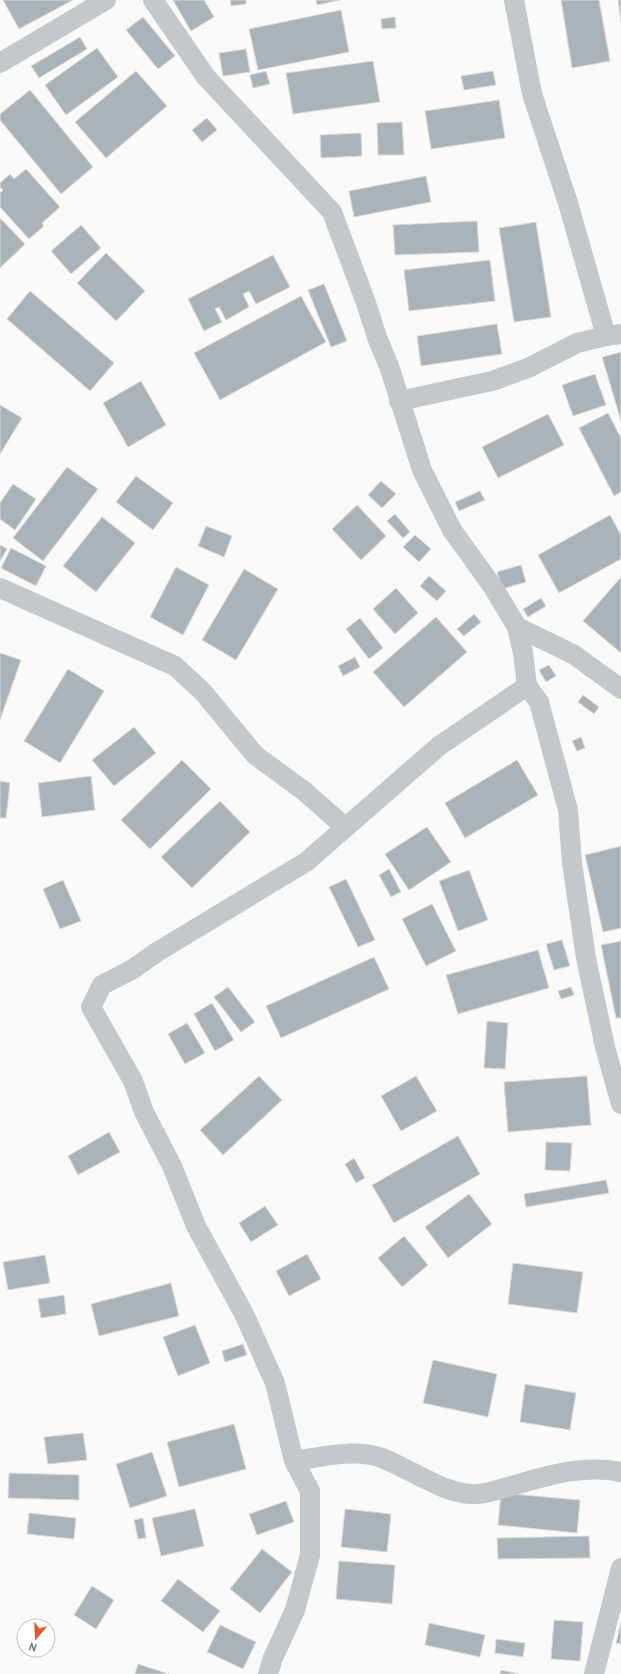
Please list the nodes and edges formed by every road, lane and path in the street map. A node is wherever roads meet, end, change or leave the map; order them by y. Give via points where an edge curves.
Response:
1 (106, 0) edge
2 (153, 0) edge
3 (514, 0) edge
4 (0, 64) edge
5 (613, 335) edge
6 (399, 401) junction
7 (0, 588) edge
8 (517, 627) junction
9 (527, 686) junction
10 (621, 690) edge
11 (345, 827) junction
12 (621, 1101) edge
13 (621, 1104) edge
14 (294, 1460) junction
15 (621, 1472) edge
16 (621, 1568) edge
17 (268, 1674) edge
18 (594, 1674) edge

1 - 4 street
2 - 6 street via 206,77 332,212 366,300
3 - 5 street via 532,94
5 - 6 street via 577,343 528,368 492,381
6 - 8 street via 422,470 452,530
7 - 11 street via 175,666 203,692 255,755 304,791
8 - 9 street
8 - 10 street via 573,654
9 - 11 street via 439,746
9 - 12 street via 539,702 568,810 572,862 586,958 605,1047
11 - 14 street via 306,862 133,969 102,985 91,1007 133,1081 144,1112 172,1166 196,1226 244,1314 263,1355 275,1383
12 - 13 street
14 - 15 street via 354,1454 378,1457 443,1487 472,1494 491,1492 544,1476 581,1469
14 - 17 street via 310,1491 310,1555 296,1610
16 - 18 street

